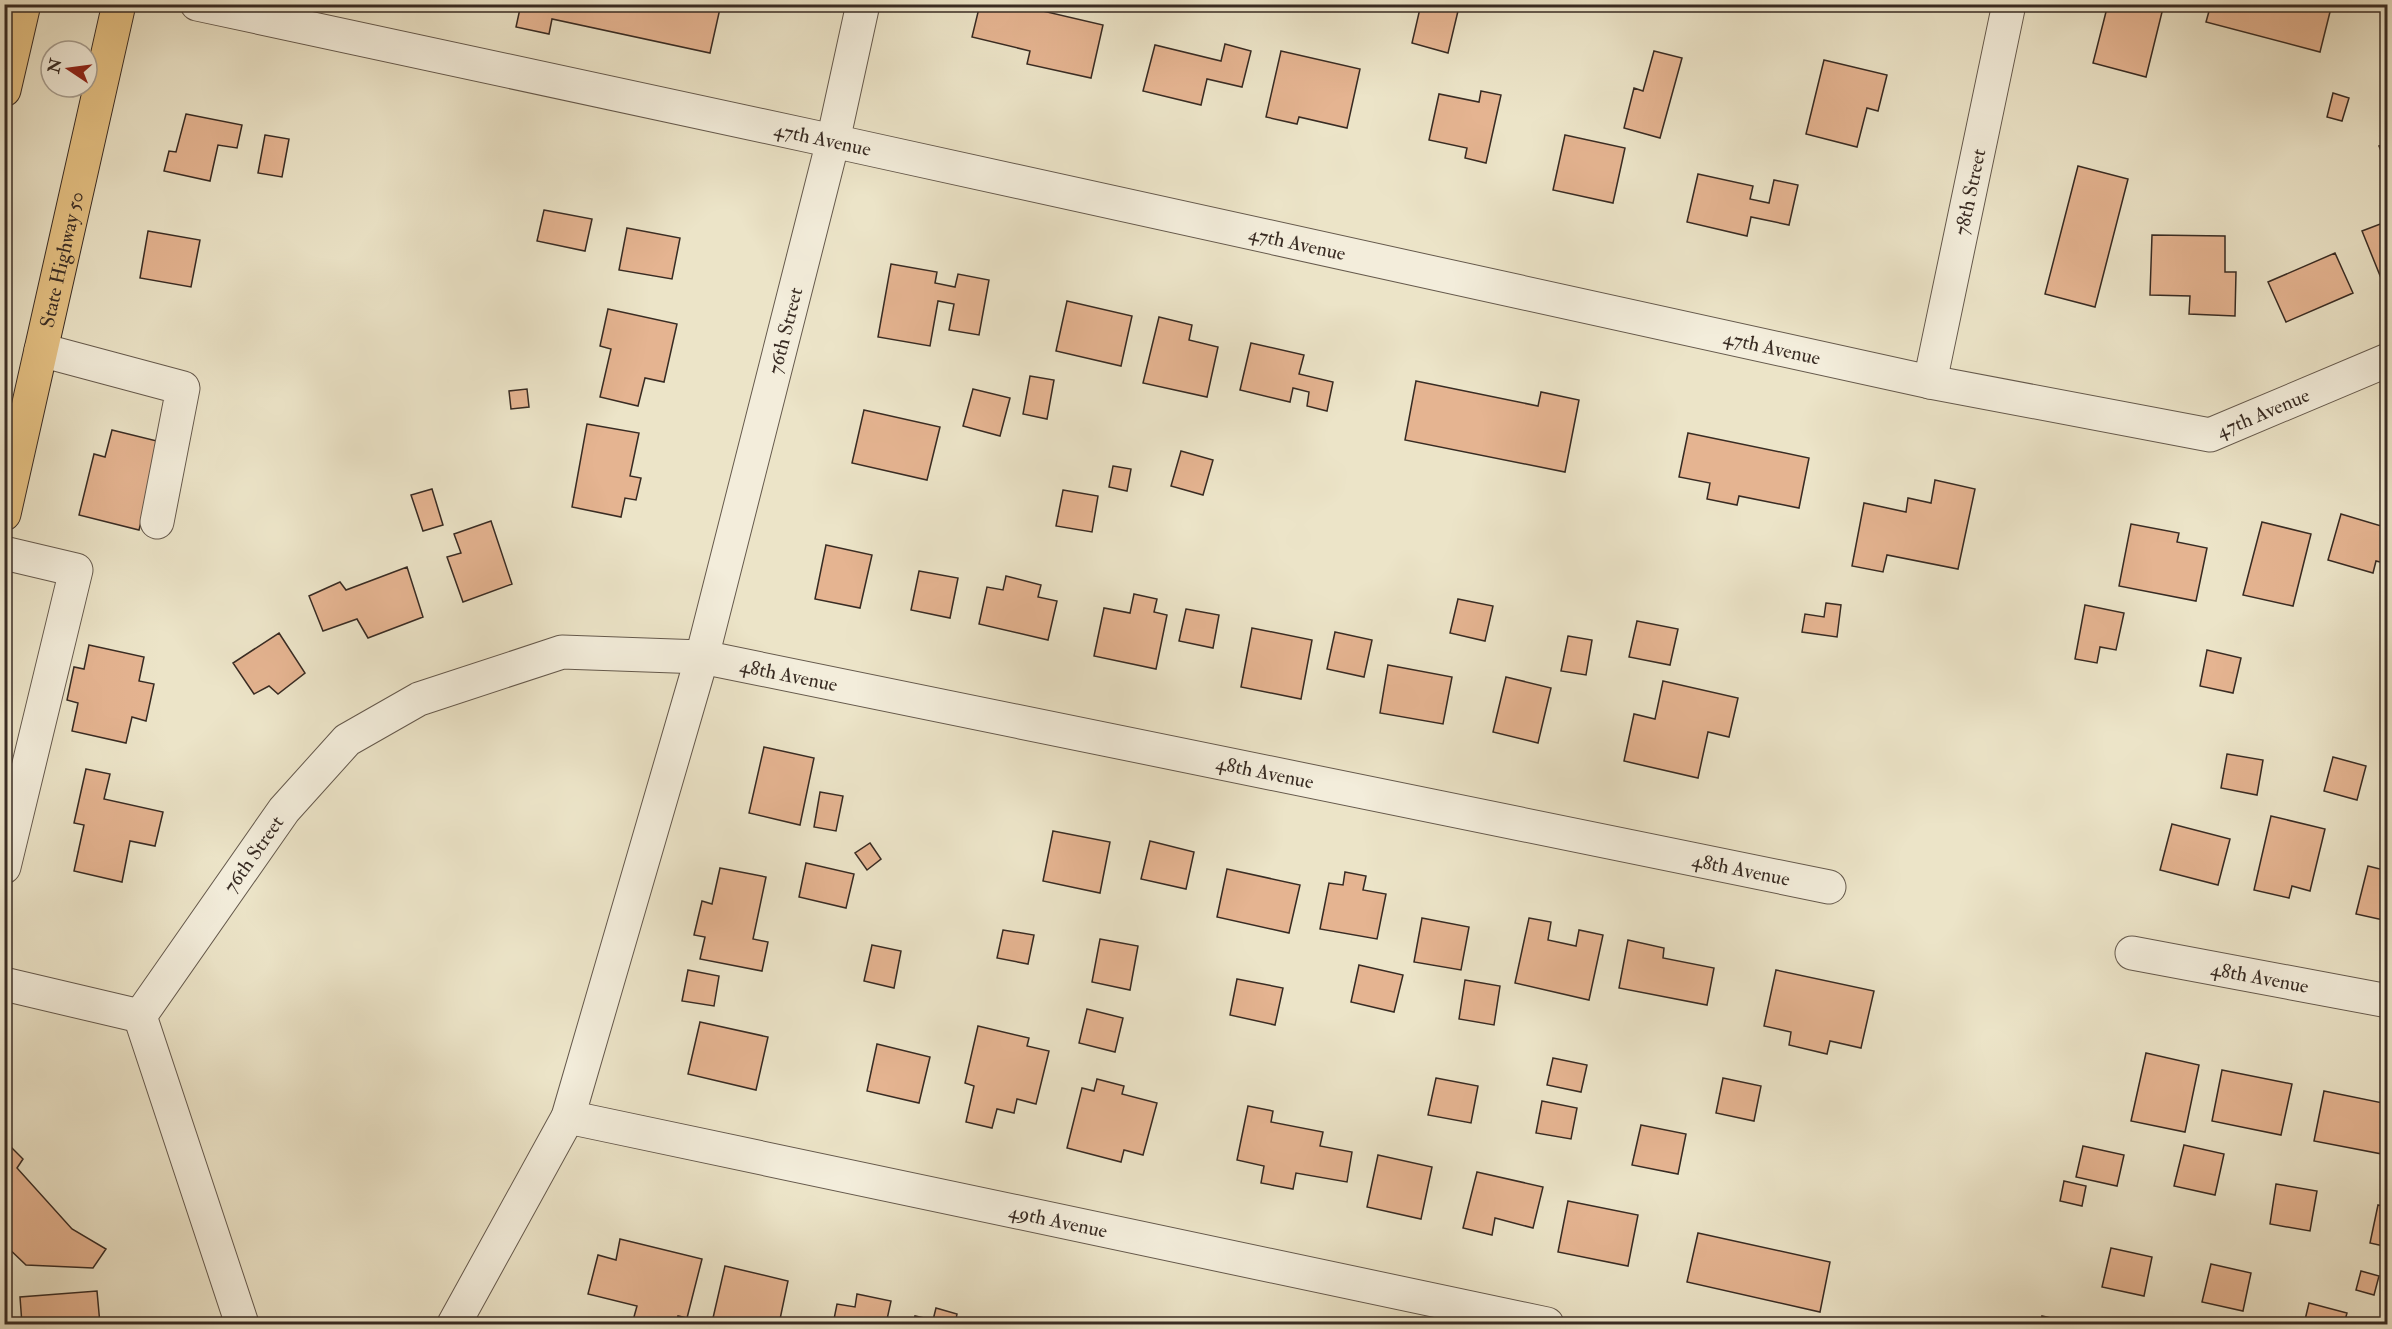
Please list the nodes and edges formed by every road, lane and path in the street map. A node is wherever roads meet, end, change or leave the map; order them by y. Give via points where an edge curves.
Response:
1 (24, 4) edge
2 (119, 4) edge
3 (197, 4) edge
4 (863, 4) edge
5 (2009, 4) edge
6 (4, 90) edge
7 (833, 141) junction
8 (41, 350) junction
9 (2388, 360) edge
10 (1930, 382) junction
11 (4, 514) edge
12 (157, 522) dead end
13 (4, 553) edge
14 (702, 657) junction
15 (4, 867) edge
16 (1829, 887) dead end
17 (2132, 953) dead end
18 (4, 984) edge
19 (2388, 1001) edge
20 (140, 1016) junction
21 (568, 1117) junction
22 (242, 1324) edge
23 (454, 1324) edge
24 (1547, 1324) edge

1 - 6 main road
2 - 8 main road, State Highway 50
3 - 7 street, 47th Avenue
4 - 7 street, 76th Street
5 - 10 street, 78th Street
7 - 10 street, 47th Avenue
7 - 14 street, 76th Street
8 - 11 main road, State Highway 50
8 - 12 street via 183,388
9 - 10 street, 47th Avenue via 2210,435
13 - 15 street via 76,570
14 - 16 street, 48th Avenue
14 - 20 street, 76th Street via 562,652 418,699 347,740 284,810
14 - 21 street, 76th Street
17 - 19 street, 48th Avenue
18 - 20 street
20 - 22 street
21 - 23 street, 76th Street
21 - 24 street, 49th Avenue

